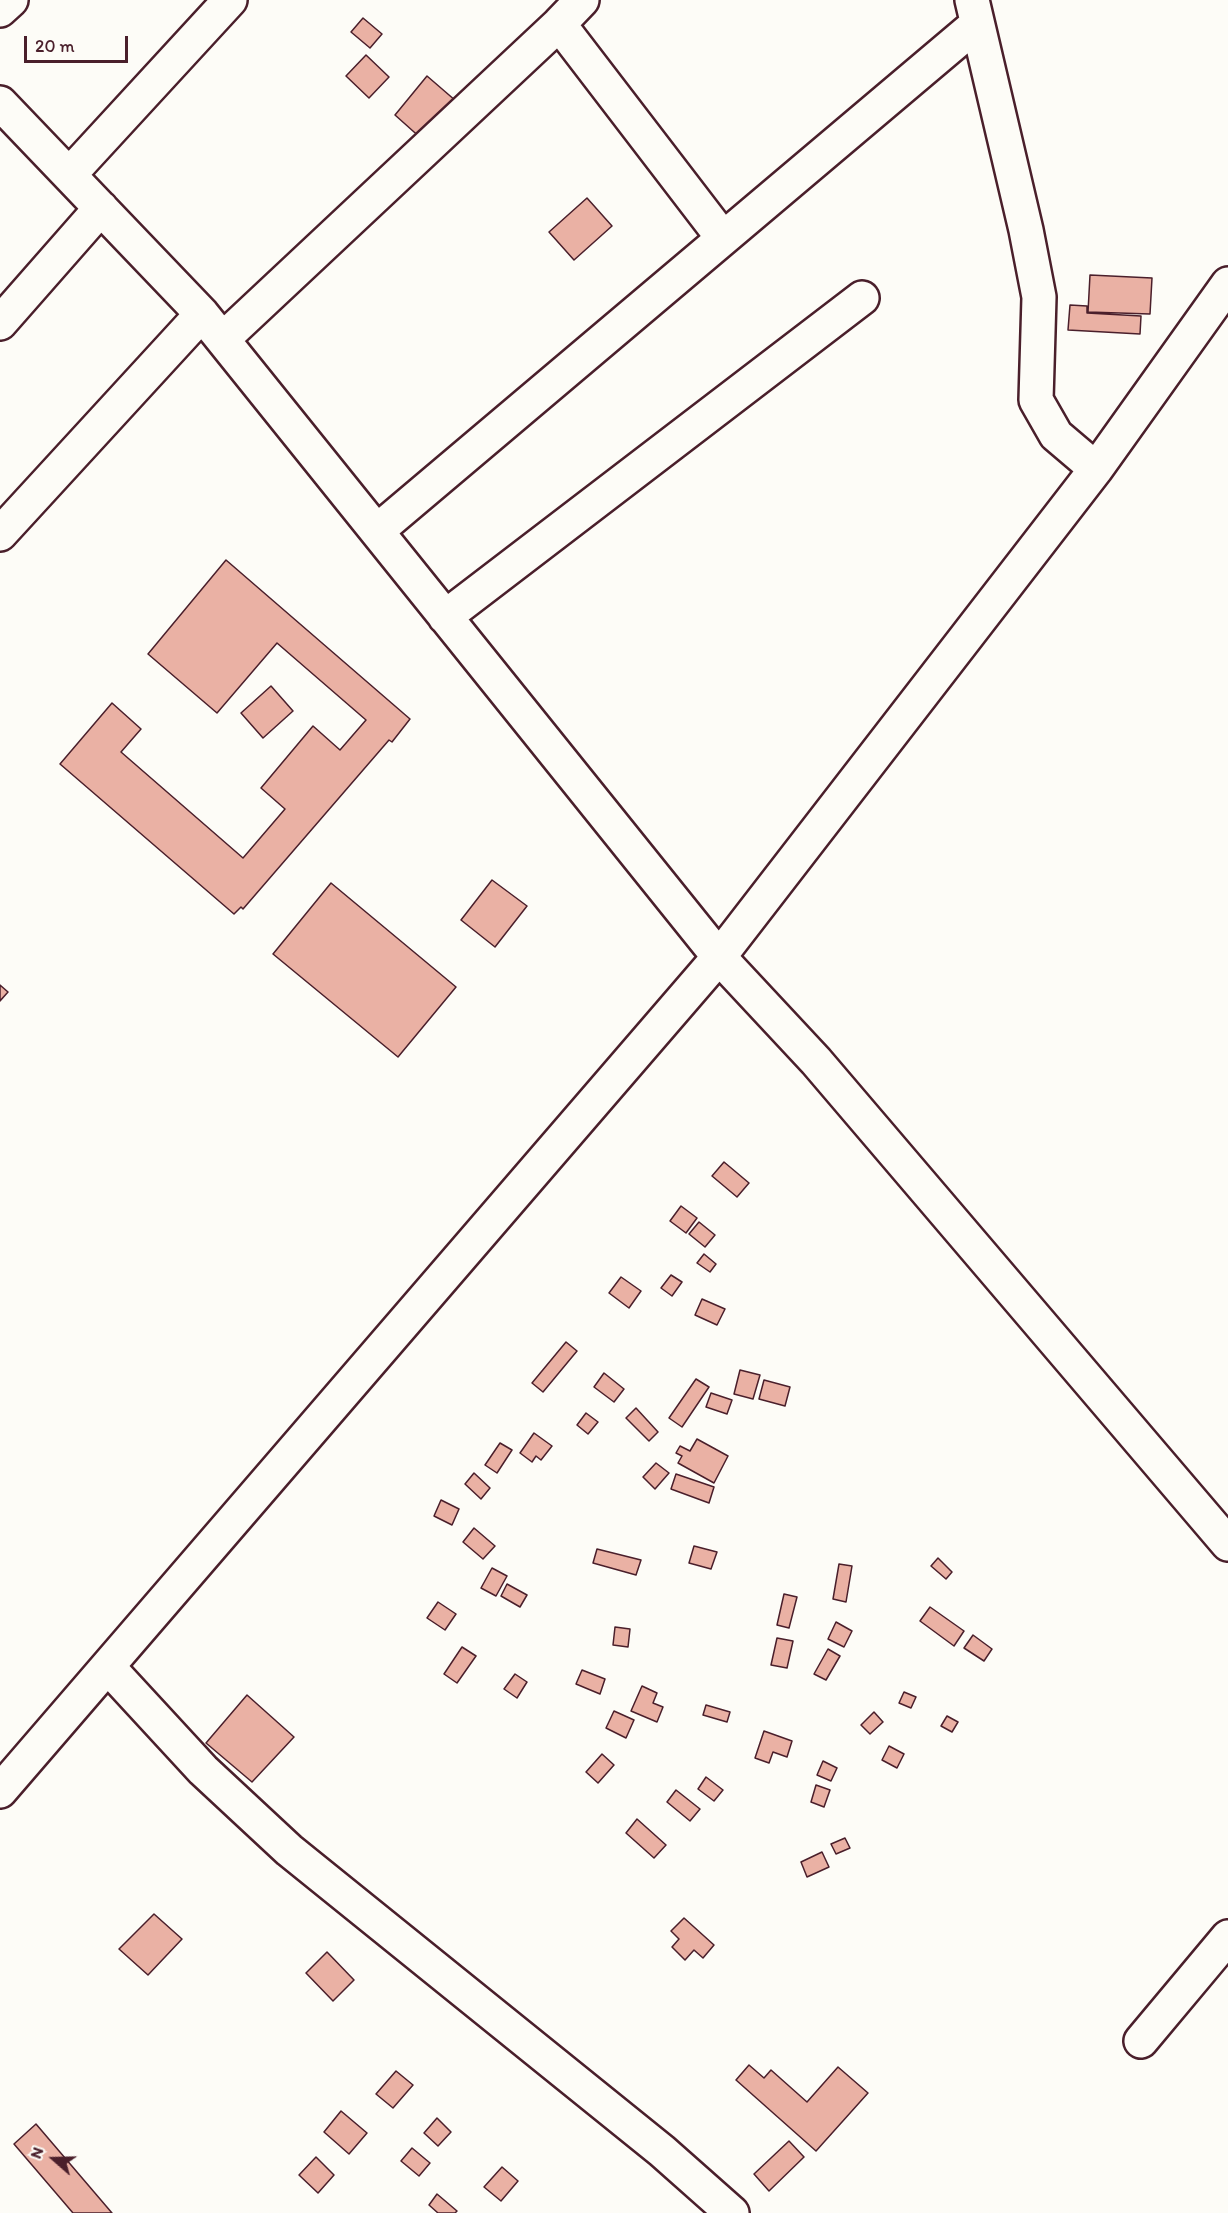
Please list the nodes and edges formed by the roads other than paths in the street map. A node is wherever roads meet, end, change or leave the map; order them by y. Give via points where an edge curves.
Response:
1 (11, 0) edge
2 (230, 0) edge
3 (582, 0) edge
4 (0, 10) edge
5 (975, 12) edge
6 (559, 24) junction
7 (0, 103) edge
8 (69, 175) junction
9 (101, 208) junction
10 (723, 238) junction
11 (1228, 284) edge
12 (862, 298) dead end
13 (202, 314) junction
14 (0, 323) edge
15 (223, 339) junction
16 (1096, 469) junction
17 (377, 531) junction
18 (0, 534) edge
19 (446, 617) junction
20 (719, 957) junction
21 (1228, 1544) edge
22 (108, 1667) junction
23 (0, 1791) edge
24 (1228, 1937) edge
25 (1141, 2041) dead end
26 (732, 2213) edge

1 - 4 street
2 - 8 street
3 - 6 street
5 - 10 street
5 - 16 street via 1039,297 1036,400 1056,435
6 - 10 street
6 - 15 street
7 - 8 street
8 - 9 street
9 - 13 street
9 - 14 street
10 - 17 street
11 - 16 street
12 - 19 street
13 - 15 street
13 - 18 street
15 - 17 street
16 - 20 street
17 - 19 street
19 - 20 street
20 - 21 street via 816,1061
20 - 22 street
22 - 23 street
22 - 26 street via 203,1770 288,1850 662,2151
24 - 25 street

